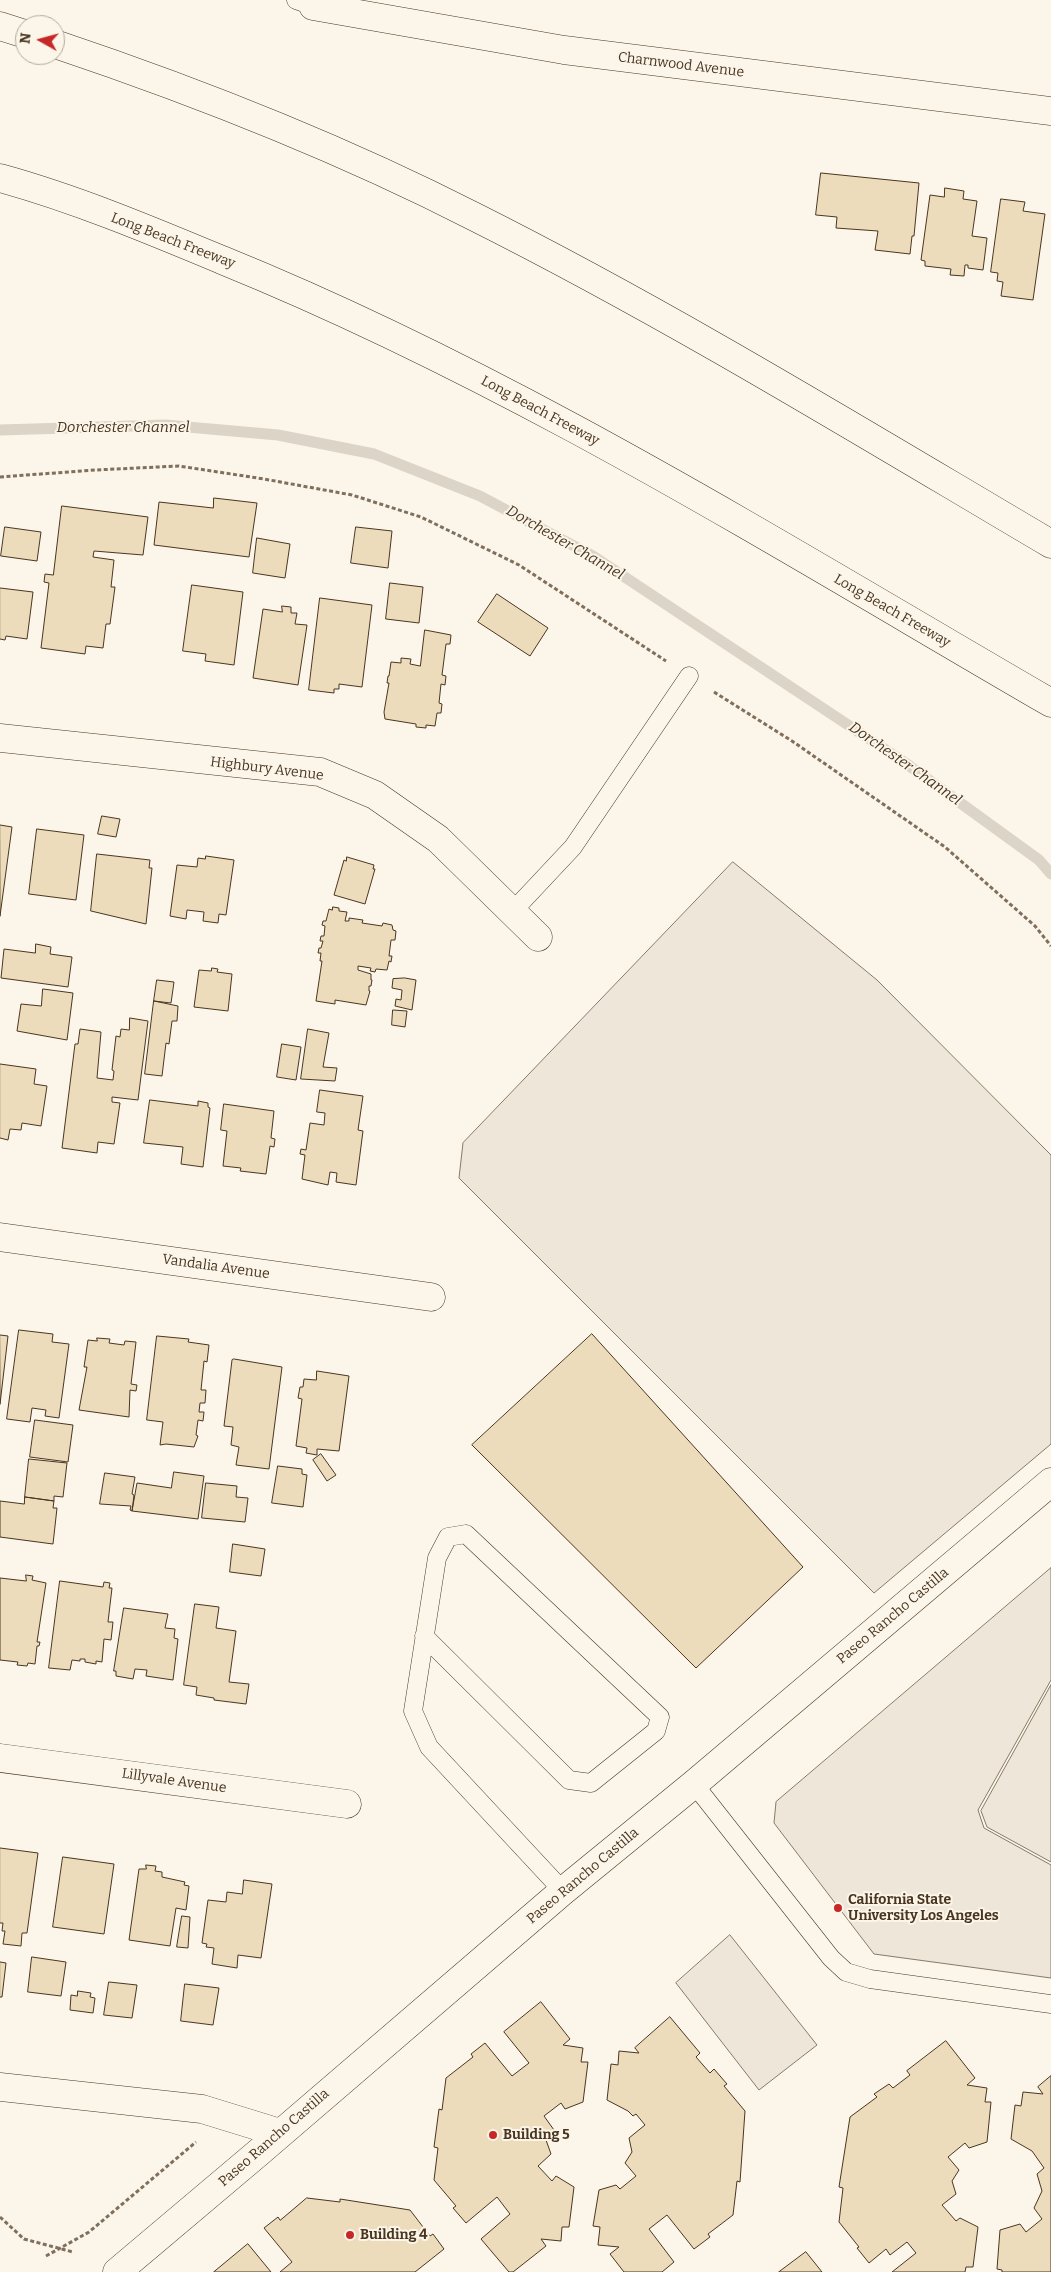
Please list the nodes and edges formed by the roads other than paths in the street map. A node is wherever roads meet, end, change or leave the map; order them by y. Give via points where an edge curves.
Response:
1 (304, 3) edge
2 (0, 26) edge
3 (15, 31) edge
4 (65, 48) edge
5 (1051, 111) edge
6 (0, 178) edge
7 (1051, 544) edge
8 (689, 676) road end
9 (1051, 703) edge
10 (0, 738) edge
11 (512, 912) junction
12 (538, 937) dead end
13 (0, 1237) edge
14 (432, 1297) dead end
15 (1051, 1482) edge
16 (424, 1636) junction
17 (0, 1758) edge
18 (694, 1784) junction
19 (347, 1804) dead end
20 (563, 1891) junction
21 (1051, 2004) edge
22 (0, 2087) edge
23 (280, 2133) junction
24 (117, 2272) edge

1 - 5 main road, Charnwood Avenue via 564,50
2 - 3 main road
4 - 7 main road via 211,100 329,149 473,216 642,306
6 - 9 main road, Long Beach Freeway via 148,229 275,281 395,336 640,465
8 - 11 lane via 573,847
10 - 11 main road, Highbury Avenue via 320,772 375,796 438,839
11 - 12 main road, Highbury Avenue
13 - 14 main road, Vandalia Avenue
15 - 18 main road, Paseo Rancho Castilla
16 - 16 lane via 437,1558 448,1537 466,1534 660,1717 656,1731 591,1783 569,1780
16 - 20 lane via 413,1711 429,1747
17 - 19 main road, Lillyvale Avenue
18 - 20 main road, Paseo Rancho Castilla
18 - 21 lane via 831,1958 846,1972 870,1979
20 - 23 main road, Paseo Rancho Castilla
22 - 23 main road via 202,2109
23 - 24 main road, Paseo Rancho Castilla

